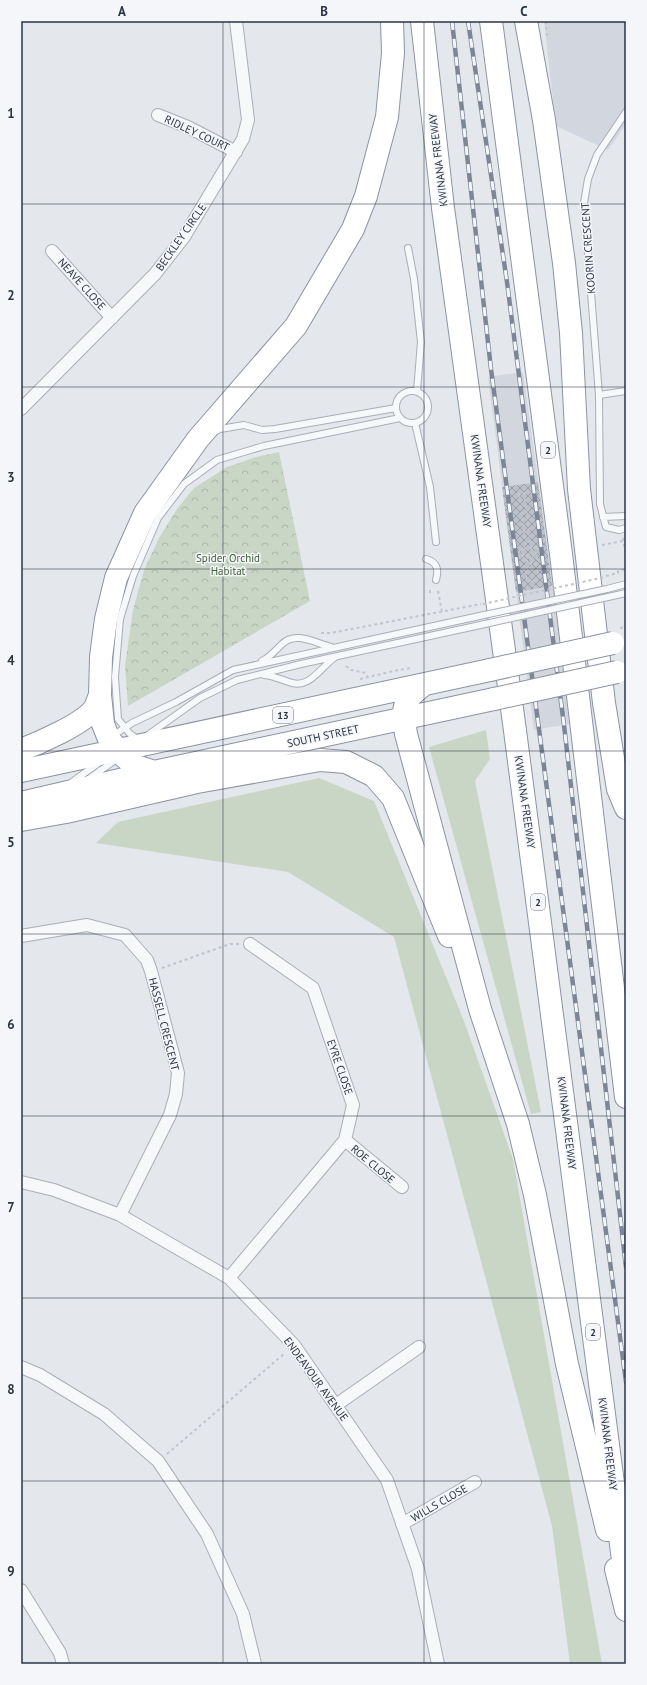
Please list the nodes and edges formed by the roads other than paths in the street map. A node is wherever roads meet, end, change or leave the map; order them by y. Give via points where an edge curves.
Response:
1 (236, 21) edge
2 (392, 21) edge
3 (422, 21) edge
4 (491, 21) edge
5 (526, 21) edge
6 (626, 112) edge
7 (158, 115) dead end
8 (236, 152) junction
9 (408, 248) dead end
10 (52, 251) dead end
11 (112, 318) junction
12 (416, 391) junction
13 (626, 391) edge
14 (599, 395) junction
15 (396, 408) junction
16 (21, 409) edge
17 (344, 417) junction
18 (400, 418) junction
19 (415, 423) junction
20 (358, 427) junction
21 (198, 439) junction
22 (626, 516) edge
23 (603, 517) junction
24 (624, 529) edge
25 (436, 542) dead end
26 (426, 559) dead end
27 (436, 580) dead end
28 (626, 584) edge
29 (626, 593) edge
30 (306, 639) junction
31 (619, 642) edge
32 (334, 648) junction
33 (278, 649) junction
34 (319, 651) junction
35 (336, 656) junction
36 (321, 660) junction
37 (274, 661) junction
38 (256, 665) junction
39 (276, 670) junction
40 (621, 671) edge
41 (318, 672) junction
42 (259, 674) junction
43 (283, 679) junction
44 (426, 684) junction
45 (100, 694) junction
46 (404, 718) junction
47 (116, 745) junction
48 (21, 750) edge
49 (21, 771) edge
50 (154, 772) junction
51 (46, 797) junction
52 (21, 803) edge
53 (626, 808) edge
54 (21, 820) edge
55 (21, 936) edge
56 (250, 944) road end
57 (480, 1009) junction
58 (626, 1097) edge
59 (345, 1140) junction
60 (21, 1182) edge
61 (402, 1188) dead end
62 (120, 1215) junction
63 (229, 1278) junction
64 (419, 1346) dead end
65 (21, 1367) edge
66 (336, 1405) junction
67 (475, 1482) dead end
68 (402, 1524) junction
69 (626, 1583) edge
70 (21, 1590) edge
71 (626, 1610) edge
72 (63, 1664) edge
73 (255, 1664) edge
74 (438, 1664) edge

1 - 8 street, BECKLEY CIRCLE via 248,120 244,139
2 - 21 highway via 393,53 387,117 366,196 353,229 296,326
3 - 69 highway, KWINANA FREEWAY / 2 via 444,216 514,723
4 - 58 highway, 2 via 562,562
5 - 53 highway via 544,120 564,263 571,333 579,489 604,703 618,789
6 - 14 lane, KOORIN CRESCENT via 597,155 588,179 584,203
7 - 8 street, RIDLEY COURT via 188,127
8 - 11 street, BECKLEY CIRCLE via 179,243 155,274
9 - 12 lane via 421,342
10 - 11 street, NEAVE CLOSE
11 - 16 street, BECKLEY CIRCLE
12 - 15 lane via 402,394 398,398
12 - 19 lane via 426,397 429,408 425,418
13 - 14 lane
14 - 23 lane, KOORIN CRESCENT via 600,504
15 - 17 lane
15 - 18 lane
17 - 20 lane via 354,420
17 - 21 lane via 275,429 262,430 244,426 220,429
18 - 19 lane
18 - 20 lane
19 - 25 lane via 430,487
20 - 47 lane via 264,446 217,460 184,484 158,518 133,576 120,620 115,677 118,719
21 - 45 highway via 145,513 116,578 106,619
22 - 23 lane
23 - 24 lane via 606,526 611,529
26 - 27 lane via 436,564
28 - 32 lane, bridge
29 - 35 lane, bridge
30 - 32 lane
30 - 33 lane via 287,640
30 - 34 lane
31 - 44 highway, 13, bridge
32 - 34 lane
33 - 37 lane
33 - 38 lane
34 - 36 lane
34 - 37 lane
35 - 36 lane
35 - 41 lane
36 - 39 lane
36 - 41 lane
37 - 38 lane
37 - 39 lane
38 - 47 lane via 233,670
39 - 42 lane
39 - 43 lane
40 - 46 highway, SOUTH STREET, bridge
41 - 43 lane via 314,678 302,684
42 - 43 lane
42 - 47 lane via 237,680 206,695
44 - 46 highway via 407,699
44 - 47 highway, 13
45 - 47 highway via 103,724
45 - 48 highway via 94,709 78,722
46 - 50 highway, SOUTH STREET
46 - 57 highway via 406,734
47 - 49 highway, 13
47 - 50 highway via 136,766
47 - 51 lane via 88,772
47 - 51 lane via 94,776
50 - 51 highway, SOUTH STREET
51 - 52 highway, SOUTH STREET
54 - 57 highway via 197,782 320,760 346,762 374,776 393,798
55 - 62 street, HASSELL CRESCENT via 87,925 125,935 147,960 151,971 178,1073 176,1094 170,1115
56 - 59 street, EYRE CLOSE via 312,988 353,1105
57 - 71 highway via 518,1124 567,1364
59 - 61 street, ROE CLOSE
59 - 63 street, EYRE CLOSE
60 - 62 street, ENDEAVOUR AVENUE via 54,1190
62 - 63 street, ENDEAVOUR AVENUE
63 - 66 street, ENDEAVOUR AVENUE via 294,1345
64 - 66 street
65 - 73 street via 40,1375 104,1414 158,1461 207,1534 243,1614
66 - 68 street, ENDEAVOUR AVENUE via 387,1480
67 - 68 street, WILLS CLOSE
68 - 74 street, ENDEAVOUR AVENUE via 418,1569
70 - 72 street via 60,1654

